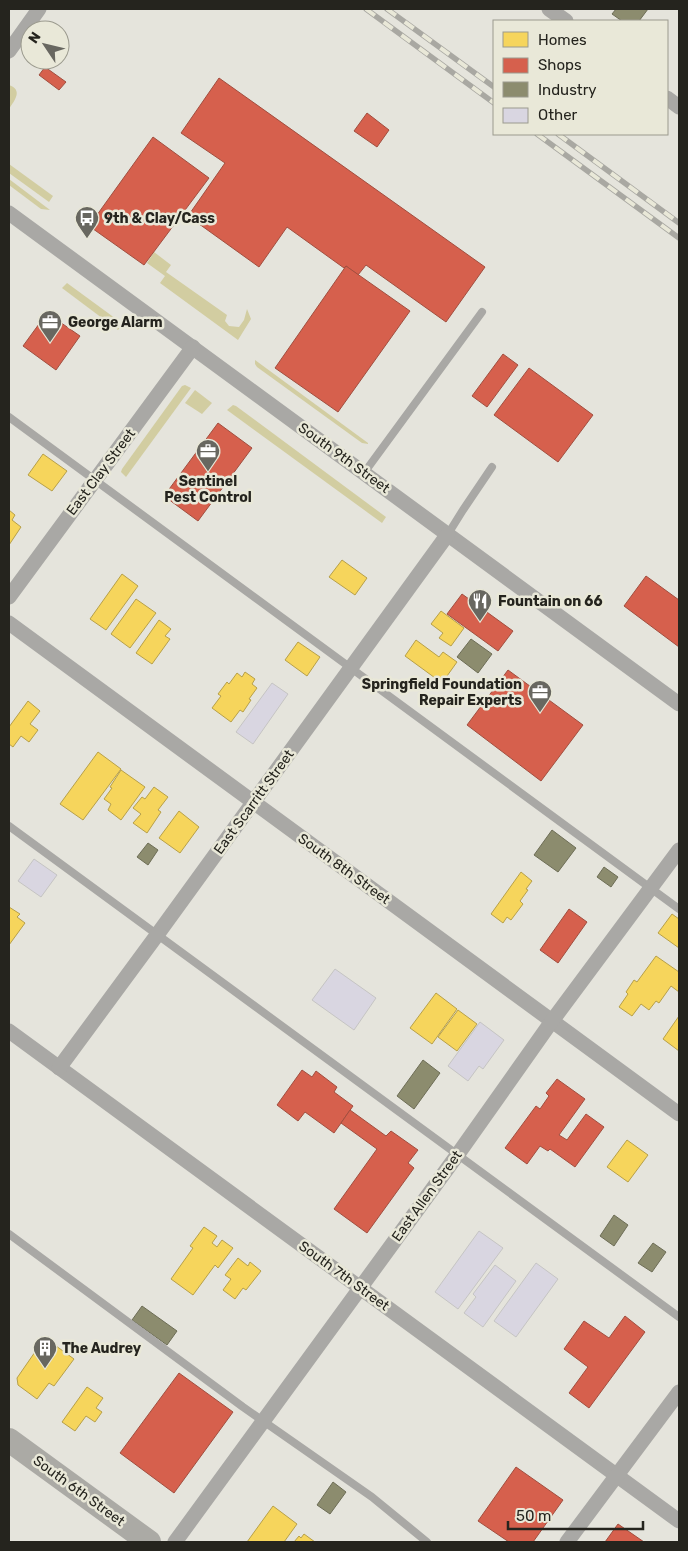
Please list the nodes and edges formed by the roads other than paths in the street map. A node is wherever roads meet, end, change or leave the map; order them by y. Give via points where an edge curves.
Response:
1 (39, 9) edge
2 (549, 9) edge
3 (565, 20) edge
4 (9, 51) edge
5 (668, 99) edge
6 (679, 107) edge
7 (9, 213) edge
8 (482, 312) dead end
9 (193, 347) junction
10 (9, 417) edge
11 (492, 467) dead end
12 (364, 473) junction
13 (95, 480) junction
14 (448, 534) junction
15 (9, 597) edge
16 (9, 623) edge
17 (350, 668) junction
18 (679, 704) edge
19 (254, 803) junction
20 (9, 826) edge
21 (679, 850) edge
22 (651, 888) junction
23 (679, 909) edge
24 (158, 935) junction
25 (552, 1021) junction
26 (9, 1031) edge
27 (58, 1068) junction
28 (679, 1114) edge
29 (458, 1154) junction
30 (9, 1234) edge
31 (360, 1288) junction
32 (679, 1317) edge
33 (679, 1392) edge
34 (263, 1421) junction
35 (9, 1440) edge
36 (617, 1476) junction
37 (679, 1521) edge
38 (149, 1542) edge
39 (175, 1542) edge
40 (427, 1542) edge
41 (567, 1542) edge

1 - 4 street
2 - 3 street
5 - 6 street
7 - 9 street, South 9th Street
8 - 12 lane
9 - 12 street, South 9th Street
9 - 13 street, East Clay Street
10 - 13 lane
11 - 14 lane
12 - 14 street, South 9th Street
13 - 15 street, East Clay Street
13 - 17 lane
14 - 17 street, East Scarritt Street
14 - 18 street, South 9th Street
16 - 19 street, South 8th Street
17 - 19 street, East Scarritt Street
17 - 22 lane
19 - 24 street, East Scarritt Street
19 - 25 street, South 8th Street
20 - 24 lane
21 - 22 street, East Allen Street
22 - 23 lane
22 - 25 street, East Allen Street
24 - 27 street, East Scarritt Street
24 - 29 lane
25 - 28 street, South 8th Street
25 - 29 street, East Allen Street
26 - 27 street, South 7th Street
27 - 31 street, South 7th Street
29 - 31 street, East Allen Street
29 - 32 lane
30 - 34 lane
31 - 34 street, East Allen Street
31 - 36 street, South 7th Street
33 - 36 street
34 - 39 street, East Allen Street
34 - 40 lane via 372,1497
35 - 38 main road, South 6th Street
36 - 37 street, South 7th Street
36 - 41 street

